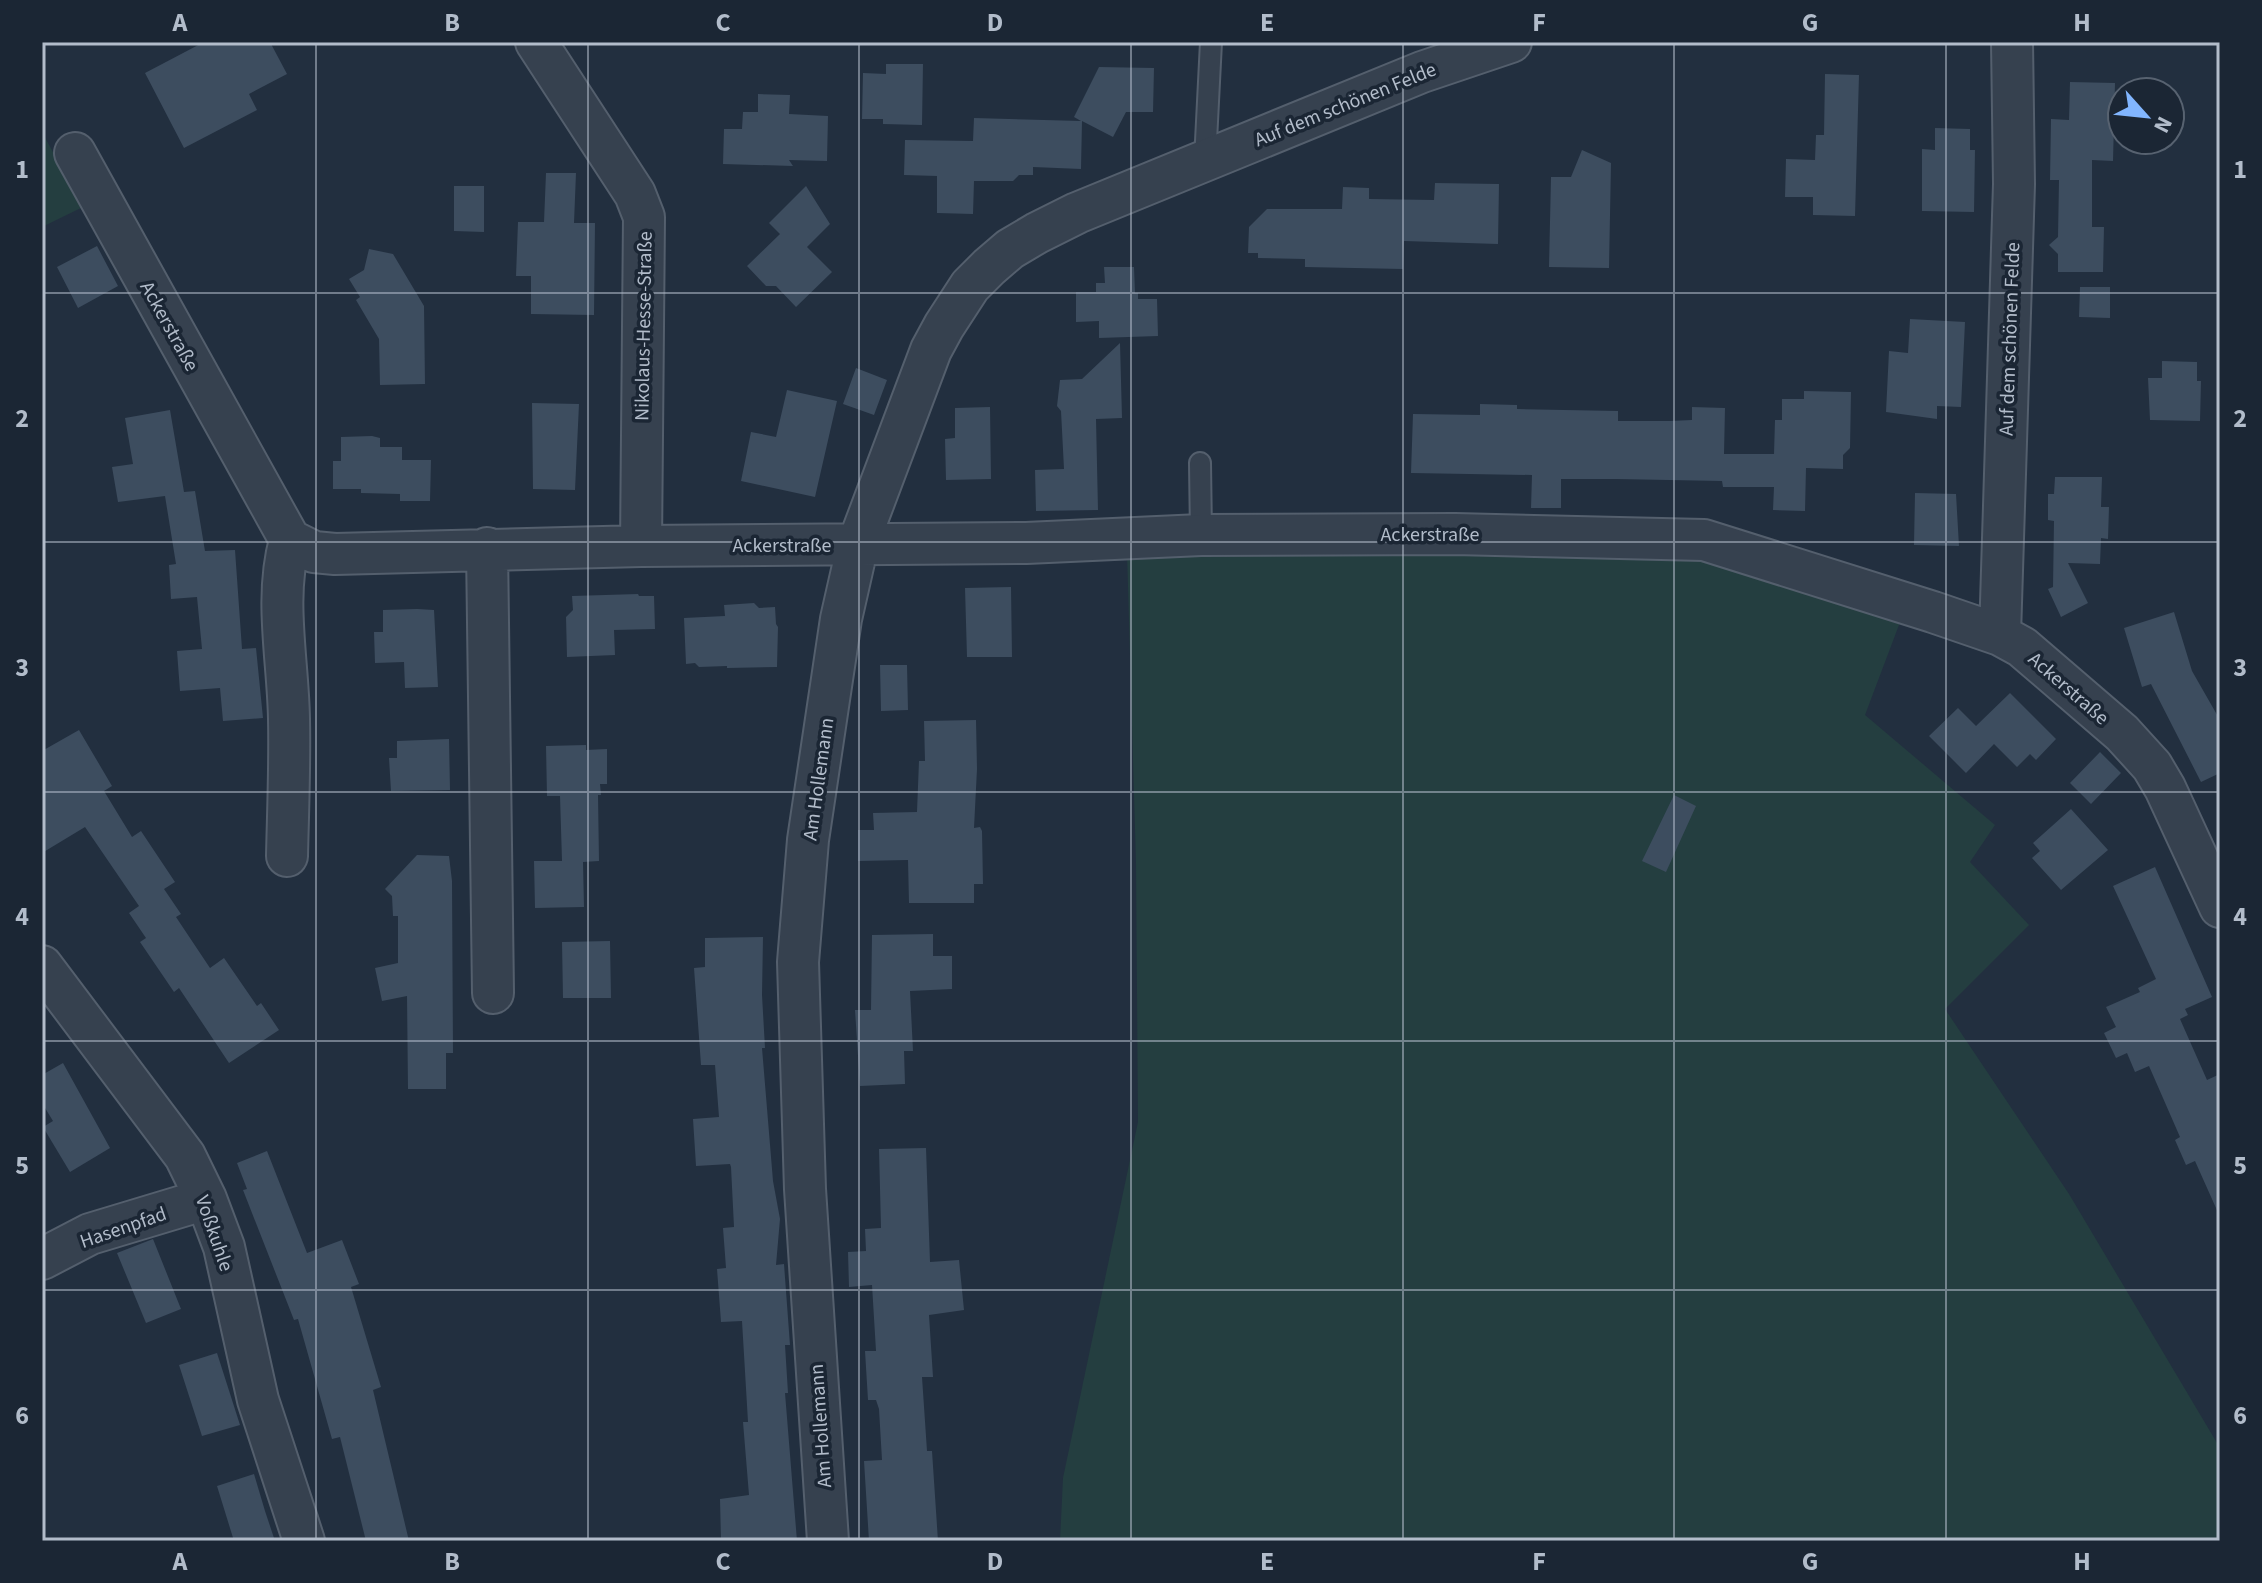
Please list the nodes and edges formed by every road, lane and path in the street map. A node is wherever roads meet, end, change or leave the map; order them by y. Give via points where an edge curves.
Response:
1 (536, 42) edge
2 (1211, 42) edge
3 (1511, 42) edge
4 (2012, 42) edge
5 (75, 153) dead end
6 (1193, 166) junction
7 (1200, 463) dead end
8 (1201, 535) junction
9 (290, 540) junction
10 (858, 544) junction
11 (641, 546) junction
12 (487, 548) junction
13 (2000, 635) junction
14 (287, 856) dead end
15 (2220, 907) edge
16 (42, 966) edge
17 (493, 993) dead end
18 (206, 1199) junction
19 (42, 1259) edge
20 (304, 1541) edge
21 (828, 1541) edge

1 - 11 street, Nikolaus-Hesse-Straße via 635,194 644,217
2 - 6 lane
3 - 6 street, Auf dem schönen Felde via 1422,72
4 - 13 street, Auf dem schönen Felde via 2014,184
5 - 9 street, Ackerstraße
6 - 10 street, Am Hollemann via 1037,233 1010,249 970,286 931,350
7 - 8 lane
8 - 10 street, Ackerstraße
8 - 13 street, Ackerstraße via 1695,539
9 - 12 street, Ackerstraße via 325,554
9 - 14 street via 282,621 289,718
10 - 11 street, Ackerstraße
10 - 21 street, Am Hollemann via 841,619 808,840 798,962 805,1189
11 - 12 street, Ackerstraße
12 - 17 street
13 - 15 street, Ackerstraße via 2041,662 2152,766
16 - 18 street, Voßkuhle via 185,1156
18 - 19 street, Hasenpfad via 90,1234
18 - 20 street, Voßkuhle via 224,1247 258,1400

